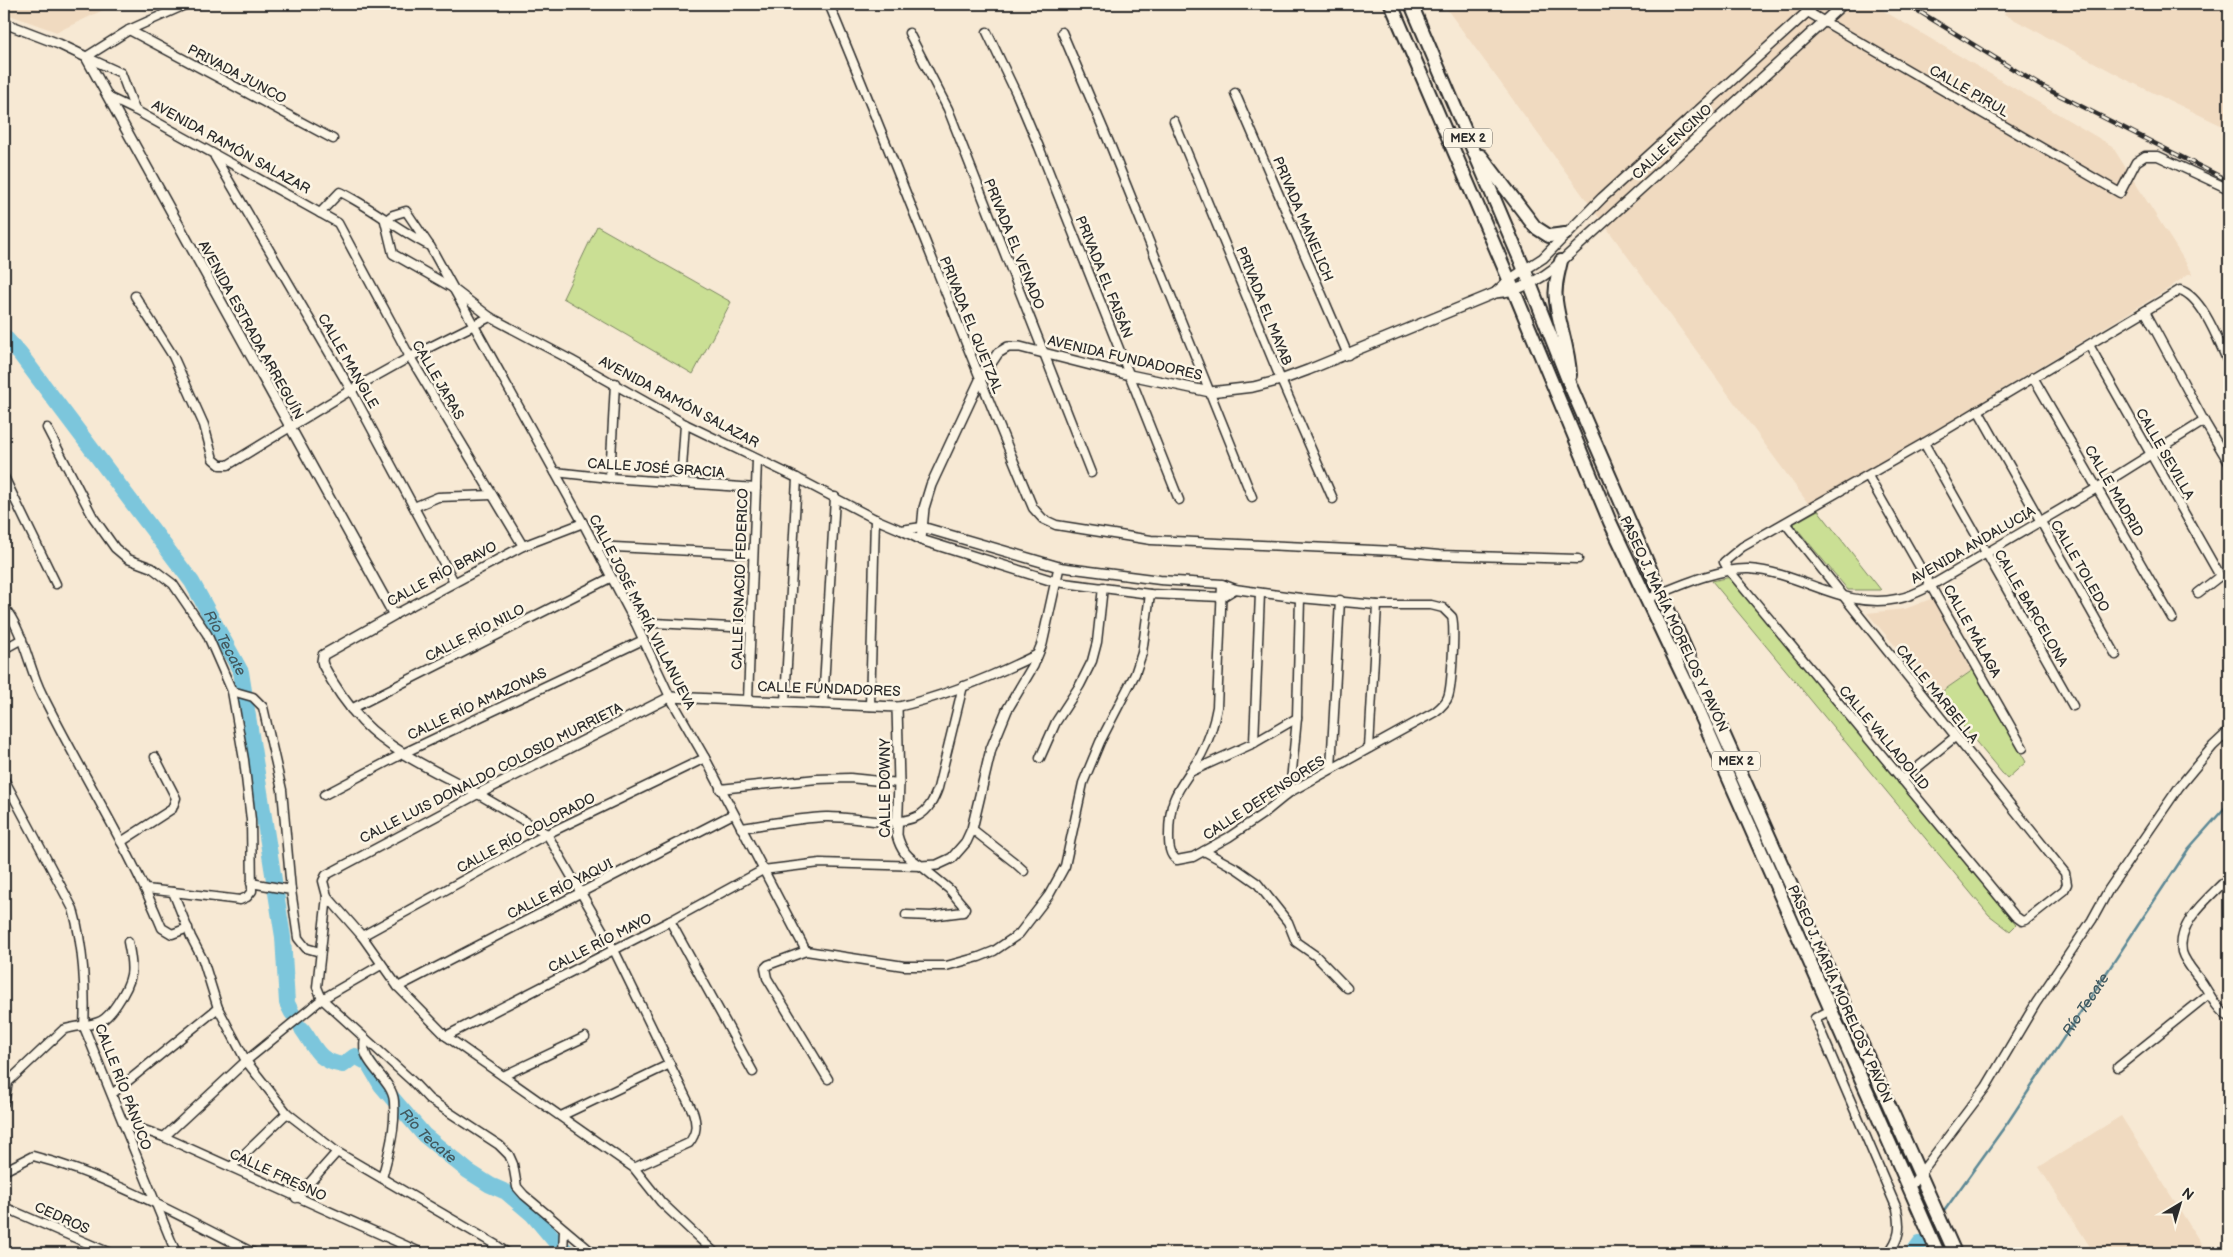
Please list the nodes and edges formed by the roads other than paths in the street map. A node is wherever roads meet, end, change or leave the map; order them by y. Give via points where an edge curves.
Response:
1 (187, 4) edge
2 (829, 4) edge
3 (1391, 4) edge
4 (1410, 4) edge
5 (1816, 4) edge
6 (1843, 4) edge
7 (1806, 11) junction
8 (1823, 22) junction
9 (4, 23) edge
10 (129, 30) junction
11 (987, 32) dead end
12 (1062, 32) dead end
13 (909, 33) dead end
14 (86, 57) junction
15 (1235, 93) dead end
16 (110, 98) junction
17 (135, 110) junction
18 (1174, 121) dead end
19 (333, 139) dead end
20 (1469, 141) junction
21 (214, 155) junction
22 (2229, 188) edge
23 (320, 213) junction
24 (385, 221) junction
25 (338, 223) joint
26 (1565, 234) junction
27 (430, 246) junction
28 (1561, 261) junction
29 (1527, 278) junction
30 (1512, 286) junction
31 (451, 287) junction
32 (135, 296) dead end
33 (2145, 311) junction
34 (490, 317) junction
35 (473, 327) junction
36 (2089, 344) junction
37 (1045, 353) junction
38 (1348, 355) junction
39 (410, 357) junction
40 (2229, 364) edge
41 (1130, 375) junction
42 (2033, 377) junction
43 (980, 380) junction
44 (1281, 380) junction
45 (615, 384) junction
46 (1570, 385) junction
47 (351, 390) junction
48 (1210, 392) junction
49 (1978, 410) junction
50 (2204, 421) junction
51 (685, 424) junction
52 (289, 427) junction
53 (47, 428) dead end
54 (1924, 443) junction
55 (2151, 454) junction
56 (757, 460) junction
57 (2229, 463) edge
58 (555, 472) junction
59 (1091, 473) dead end
60 (1868, 476) junction
61 (4, 477) edge
62 (610, 478) junction
63 (797, 478) junction
64 (682, 483) junction
65 (756, 488) junction
66 (2097, 488) junction
67 (492, 495) junction
68 (835, 497) junction
69 (1252, 497) dead end
70 (1333, 499) dead end
71 (1179, 500) dead end
72 (414, 507) junction
73 (875, 520) junction
74 (2040, 521) junction
75 (583, 523) junction
76 (1785, 523) junction
77 (922, 527) junction
78 (901, 530) junction
79 (921, 540) junction
80 (523, 546) junction
81 (595, 546) junction
82 (1985, 553) junction
83 (752, 554) junction
84 (1578, 559) dead end
85 (1059, 567) junction
86 (1728, 570) junction
87 (610, 578) junction
88 (454, 582) junction
89 (1056, 582) junction
90 (56, 584) dead end
91 (1222, 584) junction
92 (1932, 585) junction
93 (1103, 587) junction
94 (1235, 589) junction
95 (1260, 593) junction
96 (2198, 593) dead end
97 (1150, 594) junction
98 (1661, 594) junction
99 (1222, 597) junction
100 (1843, 597) junction
101 (1300, 598) junction
102 (1340, 600) junction
103 (1648, 600) junction
104 (1377, 605) junction
105 (4, 607) edge
106 (394, 615) junction
107 (2172, 618) dead end
108 (635, 622) junction
109 (750, 628) junction
110 (22, 639) junction
111 (643, 640) junction
112 (4, 650) edge
113 (1038, 654) junction
114 (2116, 655) dead end
115 (963, 686) junction
116 (232, 691) junction
117 (670, 697) junction
118 (748, 700) junction
119 (785, 702) junction
120 (824, 704) junction
121 (870, 706) junction
122 (2073, 706) dead end
123 (897, 707) junction
124 (1441, 707) joint
125 (352, 709) junction
126 (1297, 718) junction
127 (2229, 731) edge
128 (1955, 737) junction
129 (1254, 743) junction
130 (1369, 748) junction
131 (2023, 748) dead end
132 (404, 753) junction
133 (155, 757) dead end
134 (705, 758) junction
135 (1040, 758) dead end
136 (1331, 769) junction
137 (1190, 772) junction
138 (4, 779) edge
139 (1902, 780) junction
140 (899, 782) junction
141 (720, 789) junction
142 (1290, 792) junction
143 (478, 794) junction
144 (324, 795) dead end
145 (733, 814) junction
146 (898, 821) junction
147 (741, 828) junction
148 (972, 829) junction
149 (547, 834) junction
150 (121, 842) junction
151 (1204, 851) junction
152 (921, 866) junction
153 (763, 870) junction
154 (1024, 872) dead end
155 (251, 882) junction
156 (2222, 884) dead end
157 (146, 889) junction
158 (291, 890) junction
159 (174, 892) junction
160 (580, 893) junction
161 (327, 896) junction
162 (906, 915) dead end
163 (670, 921) junction
164 (2022, 921) joint
165 (188, 928) junction
166 (362, 936) junction
167 (128, 942) dead end
168 (614, 950) junction
169 (806, 950) junction
170 (320, 952) junction
171 (381, 965) junction
172 (398, 987) junction
173 (1347, 988) dead end
174 (2210, 994) junction
175 (322, 999) junction
176 (218, 1008) junction
177 (1831, 1010) junction
178 (2229, 1018) edge
179 (84, 1027) junction
180 (446, 1036) junction
181 (584, 1036) dead end
182 (365, 1039) junction
183 (246, 1061) junction
184 (670, 1064) junction
185 (2118, 1067) dead end
186 (753, 1072) dead end
187 (503, 1076) junction
188 (828, 1080) dead end
189 (112, 1094) junction
190 (4, 1103) edge
191 (287, 1113) junction
192 (561, 1116) junction
193 (124, 1123) junction
194 (164, 1137) junction
195 (338, 1152) junction
196 (231, 1167) junction
197 (634, 1168) junction
198 (4, 1171) edge
199 (1920, 1173) junction
200 (382, 1178) junction
201 (1910, 1187) junction
202 (296, 1198) junction
203 (155, 1204) junction
204 (4, 1207) edge
205 (564, 1230) junction
206 (1954, 1251) edge
207 (110, 1253) edge
208 (176, 1253) edge
209 (254, 1253) edge
210 (422, 1253) edge
211 (507, 1253) edge
212 (563, 1253) edge
213 (593, 1253) edge
214 (715, 1253) edge
215 (1888, 1253) edge
216 (1938, 1253) edge

1 - 10 street
2 - 43 street, PRIVADA EL QUETZAL
3 - 30 highway, PASEO J. MARÍA MORELOS Y PAVÓN / MEX 2
4 - 20 highway, PASEO J. MARÍA MORELOS Y PAVÓN / MEX 2
5 - 7 street, CALLE ENCINO
6 - 8 street, CALLE ENCINO
7 - 8 street, CALLE PIRUL
7 - 26 street, CALLE ENCINO
8 - 22 street, CALLE PIRUL via 2120,193 2136,162 2144,156 2158,156
8 - 28 street, CALLE ENCINO
9 - 14 street
10 - 14 street
10 - 19 street, PRIVADA JUNCO
11 - 41 street, PRIVADA EL FAISÁN via 1017,95
12 - 48 street
13 - 37 street, PRIVADA EL VENADO via 948,109
14 - 16 street, AVENIDA ESTRADA ARREGUÍN
14 - 17 street via 121,73
15 - 38 street, PRIVADA MANELICH
16 - 17 street, AVENIDA RAMÓN SALAZAR
16 - 52 street, AVENIDA ESTRADA ARREGUÍN
17 - 21 street, AVENIDA RAMÓN SALAZAR
18 - 44 street, PRIVADA EL MAYAB
20 - 26 highway via 1535,227 1549,236
20 - 29 highway, PASEO J. MARÍA MORELOS Y PAVÓN / MEX 2
21 - 23 street, AVENIDA RAMÓN SALAZAR
21 - 47 street, CALLE MANGLE
23 - 24 street via 340,192 359,201
23 - 25 street, AVENIDA RAMÓN SALAZAR
24 - 27 street
24 - 27 street, AVENIDA RAMÓN SALAZAR via 406,211
24 - 31 street, AVENIDA RAMÓN SALAZAR via 393,254
25 - 39 street, CALLE JARAS
26 - 29 street, CALLE ENCINO
27 - 31 street, AVENIDA RAMÓN SALAZAR
28 - 29 street, CALLE ENCINO via 1542,277
28 - 46 highway via 1555,290 1568,350
29 - 30 street, CALLE ENCINO
29 - 30 street, CALLE ENCINO
29 - 46 highway, PASEO J. MARÍA MORELOS Y PAVÓN / MEX 2
30 - 38 street, AVENIDA FUNDADORES
30 - 103 highway, PASEO J. MARÍA MORELOS Y PAVÓN / MEX 2 via 1610,522
31 - 34 street, AVENIDA RAMÓN SALAZAR
31 - 35 street, CALLE JOSÉ MARÍA VILLANUEVA
32 - 52 street via 174,356 204,425 213,459 220,465 228,465
33 - 36 street
33 - 40 street via 2180,290 2187,292 2204,313
33 - 50 street
34 - 35 street
34 - 45 street, AVENIDA RAMÓN SALAZAR
35 - 39 street
35 - 58 street, CALLE JOSÉ MARÍA VILLANUEVA
36 - 42 street
36 - 55 street, CALLE SEVILLA
37 - 41 street, AVENIDA FUNDADORES
37 - 43 street, AVENIDA FUNDADORES via 1020,346 1008,347 994,358
37 - 59 street, PRIVADA EL VENADO
38 - 44 street, AVENIDA FUNDADORES
39 - 47 street
39 - 67 street, CALLE JARAS
41 - 48 street, AVENIDA FUNDADORES
41 - 71 street, PRIVADA EL FAISÁN
42 - 49 street
42 - 66 street, CALLE MADRID
43 - 77 street, AVENIDA FUNDADORES via 931,485
43 - 84 street, PRIVADA EL QUETZAL via 1033,508 1043,519 1060,526 1152,540
44 - 48 street, AVENIDA FUNDADORES
44 - 70 street, PRIVADA EL MAYAB
45 - 51 street, AVENIDA RAMÓN SALAZAR
45 - 62 street
46 - 98 highway, PASEO J. MARÍA MORELOS Y PAVÓN / MEX 2
47 - 52 street
47 - 72 street, CALLE MANGLE
48 - 69 street
49 - 54 street
49 - 74 street, CALLE TOLEDO
50 - 55 street, AVENIDA ANDALUCIA
50 - 57 street
51 - 56 street, AVENIDA RAMÓN SALAZAR
51 - 64 street
52 - 106 street, AVENIDA ESTRADA ARREGUÍN
53 - 116 street via 93,517 115,548 128,559 152,568 173,584 207,634
54 - 60 street
54 - 82 street, CALLE BARCELONA
55 - 66 street, AVENIDA ANDALUCIA
55 - 96 street, CALLE SEVILLA via 2220,576
56 - 63 street, AVENIDA RAMÓN SALAZAR
56 - 65 street, CALLE IGNACIO FEDERICO
58 - 62 street, CALLE JOSÉ GRACIA
58 - 75 street, CALLE JOSÉ MARÍA VILLANUEVA
60 - 76 street
60 - 92 street, CALLE MÁLAGA
61 - 90 street
62 - 64 street, CALLE JOSÉ GRACIA
63 - 68 street, AVENIDA RAMÓN SALAZAR
63 - 119 street
64 - 65 street, CALLE JOSÉ GRACIA
65 - 83 street, CALLE IGNACIO FEDERICO
66 - 74 street, AVENIDA ANDALUCIA
66 - 107 street, CALLE MADRID
67 - 72 street via 438,498
67 - 80 street, CALLE JARAS
68 - 73 street, AVENIDA RAMÓN SALAZAR
68 - 120 street
72 - 88 street, CALLE MANGLE
73 - 78 street, AVENIDA RAMÓN SALAZAR
73 - 121 street
74 - 82 street, AVENIDA ANDALUCIA
74 - 114 street, CALLE TOLEDO
75 - 80 street, CALLE RÍO BRAVO
75 - 81 street, CALLE JOSÉ MARÍA VILLANUEVA
76 - 86 street via 1730,556 1724,562
76 - 100 street, CALLE MARBELLA
77 - 78 street, AVENIDA RAMÓN SALAZAR
77 - 79 street, AVENIDA FUNDADORES
77 - 85 street, AVENIDA RAMÓN SALAZAR
78 - 79 street, AVENIDA RAMÓN SALAZAR
79 - 89 street, AVENIDA RAMÓN SALAZAR
80 - 88 street, CALLE RÍO BRAVO
81 - 83 street
81 - 87 street, CALLE JOSÉ MARÍA VILLANUEVA
82 - 92 street, AVENIDA ANDALUCIA
82 - 122 street, CALLE BARCELONA
83 - 109 street, CALLE IGNACIO FEDERICO
85 - 89 street
85 - 91 street, AVENIDA RAMÓN SALAZAR
86 - 98 street, AVENIDA ANDALUCIA
86 - 100 street, AVENIDA ANDALUCIA via 1755,570 1790,576
86 - 139 street, CALLE VALLADOLID
87 - 108 street, CALLE JOSÉ MARÍA VILLANUEVA
87 - 125 street, CALLE RÍO NILO
88 - 106 street, CALLE RÍO BRAVO
89 - 93 street, AVENIDA RAMÓN SALAZAR
89 - 113 street
91 - 94 street, AVENIDA RAMÓN SALAZAR
91 - 99 street
92 - 100 street, AVENIDA ANDALUCIA via 1897,599 1864,601
92 - 131 street, CALLE MÁLAGA
93 - 97 street, AVENIDA RAMÓN SALAZAR
93 - 135 street via 1092,661 1060,715
94 - 95 street, AVENIDA RAMÓN SALAZAR
94 - 99 street
95 - 101 street, AVENIDA RAMÓN SALAZAR
95 - 129 street
97 - 99 street, AVENIDA RAMÓN SALAZAR
97 - 169 street via 1142,653 1083,783 1065,866 1049,895 1019,934 994,951 946,966 904,966
98 - 103 street, AVENIDA ANDALUCIA
98 - 199 highway, PASEO J. MARÍA MORELOS Y PAVÓN / MEX 2
99 - 137 street via 1217,707 1214,723
100 - 128 street, CALLE MARBELLA
101 - 102 street, AVENIDA RAMÓN SALAZAR
101 - 126 street
102 - 104 street, AVENIDA RAMÓN SALAZAR
102 - 136 street
103 - 177 highway, PASEO J. MARÍA MORELOS Y PAVÓN / MEX 2
104 - 124 street, AVENIDA RAMÓN SALAZAR via 1431,605 1448,612 1454,622 1449,691
104 - 130 street
105 - 110 street
106 - 125 street, CALLE RÍO BRAVO via 327,651 322,658 340,694
108 - 109 street
108 - 111 street, CALLE JOSÉ MARÍA VILLANUEVA
109 - 118 street, CALLE IGNACIO FEDERICO
110 - 112 street
110 - 150 street via 41,692
111 - 117 street, CALLE JOSÉ MARÍA VILLANUEVA
111 - 132 street, CALLE RÍO AMAZONAS
113 - 115 street, CALLE FUNDADORES
113 - 148 street via 1006,710 993,743 984,769 978,812
115 - 123 street, CALLE FUNDADORES
115 - 146 street via 933,801 918,816
116 - 155 street via 251,820
116 - 158 street via 253,697 262,707 282,790
117 - 118 street, CALLE FUNDADORES
117 - 134 street, CALLE JOSÉ MARÍA VILLANUEVA
117 - 143 street, CALLE LUIS DONALDO COLOSIO MURRIETA
118 - 119 street, CALLE FUNDADORES
119 - 120 street, CALLE FUNDADORES
120 - 121 street, CALLE FUNDADORES
121 - 123 street, CALLE FUNDADORES
123 - 140 street, CALLE DOWNY
124 - 130 street, CALLE DEFENSORES
125 - 132 street via 364,723
126 - 129 street
126 - 142 street
127 - 199 street via 2194,767 2174,794 2036,1003 1986,1088
128 - 139 street
128 - 164 street, CALLE MARBELLA via 2061,869 2067,882 2064,890
129 - 137 street
130 - 136 street, CALLE DEFENSORES
132 - 143 street
132 - 144 street, CALLE RÍO AMAZONAS
133 - 150 street via 176,803 172,809
134 - 141 street, CALLE JOSÉ MARÍA VILLANUEVA
134 - 149 street, CALLE RÍO COLORADO
136 - 142 street, CALLE DEFENSORES
137 - 151 street, CALLE DEFENSORES via 1170,808 1169,847 1177,860 1188,859
138 - 179 street, CALLE RÍO PÁNUCO via 73,909 85,994
139 - 164 street, CALLE VALLADOLID
140 - 141 street via 817,779
140 - 146 street, CALLE DOWNY
141 - 145 street, CALLE JOSÉ MARÍA VILLANUEVA
142 - 151 street, CALLE DEFENSORES via 1263,814
143 - 149 street
143 - 161 street, CALLE LUIS DONALDO COLOSIO MURRIETA via 326,875 323,881
145 - 147 street, CALLE JOSÉ MARÍA VILLANUEVA
145 - 160 street, CALLE RÍO YAQUI
146 - 147 street via 828,817
146 - 152 street, CALLE DOWNY via 897,835 902,850
147 - 153 street, CALLE JOSÉ MARÍA VILLANUEVA
148 - 152 street via 952,858 937,865
148 - 154 street
149 - 160 street
149 - 166 street, CALLE RÍO COLORADO
150 - 157 street
151 - 173 street via 1257,883 1288,922 1296,942 1316,956
152 - 153 street via 820,863
152 - 162 street, CALLE DOWNY via 938,878 965,906 963,912
153 - 163 street, CALLE RÍO MAYO
153 - 169 street, CALLE JOSÉ MARÍA VILLANUEVA
155 - 158 street
155 - 159 street via 252,891 240,900
156 - 174 street via 2195,911 2183,933 2182,942 2182,953
157 - 159 street
157 - 165 street via 162,928 172,934
158 - 170 street via 298,938 306,948
159 - 165 street
160 - 168 street
160 - 172 street, CALLE RÍO YAQUI
161 - 166 street
161 - 170 street
163 - 168 street, CALLE RÍO MAYO
163 - 186 street
165 - 176 street via 204,960
166 - 171 street
167 - 179 street via 133,966 127,991 112,1012
168 - 180 street, CALLE RÍO MAYO
168 - 184 street
169 - 188 street via 768,965 764,973
170 - 175 street via 317,987
171 - 172 street
171 - 175 street
172 - 180 street
174 - 178 street
174 - 185 street
175 - 182 street
175 - 183 street
176 - 183 street
176 - 189 street
177 - 201 highway, PASEO J. MARÍA MORELOS Y PAVÓN / MEX 2
177 - 215 street via 1815,1018 1900,1220 1898,1238
179 - 189 street, CALLE RÍO PÁNUCO
179 - 190 street via 63,1030 19,1070 8,1082
180 - 187 street
181 - 187 street
182 - 200 street via 364,1052 394,1100 392,1144
182 - 205 street via 429,1099 499,1145 514,1164 517,1187
183 - 191 street
183 - 194 street
184 - 192 street
184 - 197 street via 693,1112 694,1137 669,1154
187 - 192 street
189 - 193 street, CALLE RÍO PÁNUCO
191 - 195 street
191 - 196 street
192 - 197 street
193 - 194 street, CALLE FRESNO
193 - 203 street, CALLE RÍO PÁNUCO
194 - 196 street, CALLE FRESNO
195 - 200 street
195 - 202 street
196 - 202 street, CALLE FRESNO
197 - 214 street via 661,1202
198 - 203 street via 33,1156 66,1164
199 - 201 street
199 - 206 highway, PASEO J. MARÍA MORELOS Y PAVÓN / MEX 2
200 - 211 street
201 - 216 highway, PASEO J. MARÍA MORELOS Y PAVÓN / MEX 2
202 - 210 street, CALLE FRESNO
203 - 208 street, CALLE RÍO PÁNUCO
203 - 209 street
204 - 207 street, CEDROS
205 - 212 street
205 - 213 street

